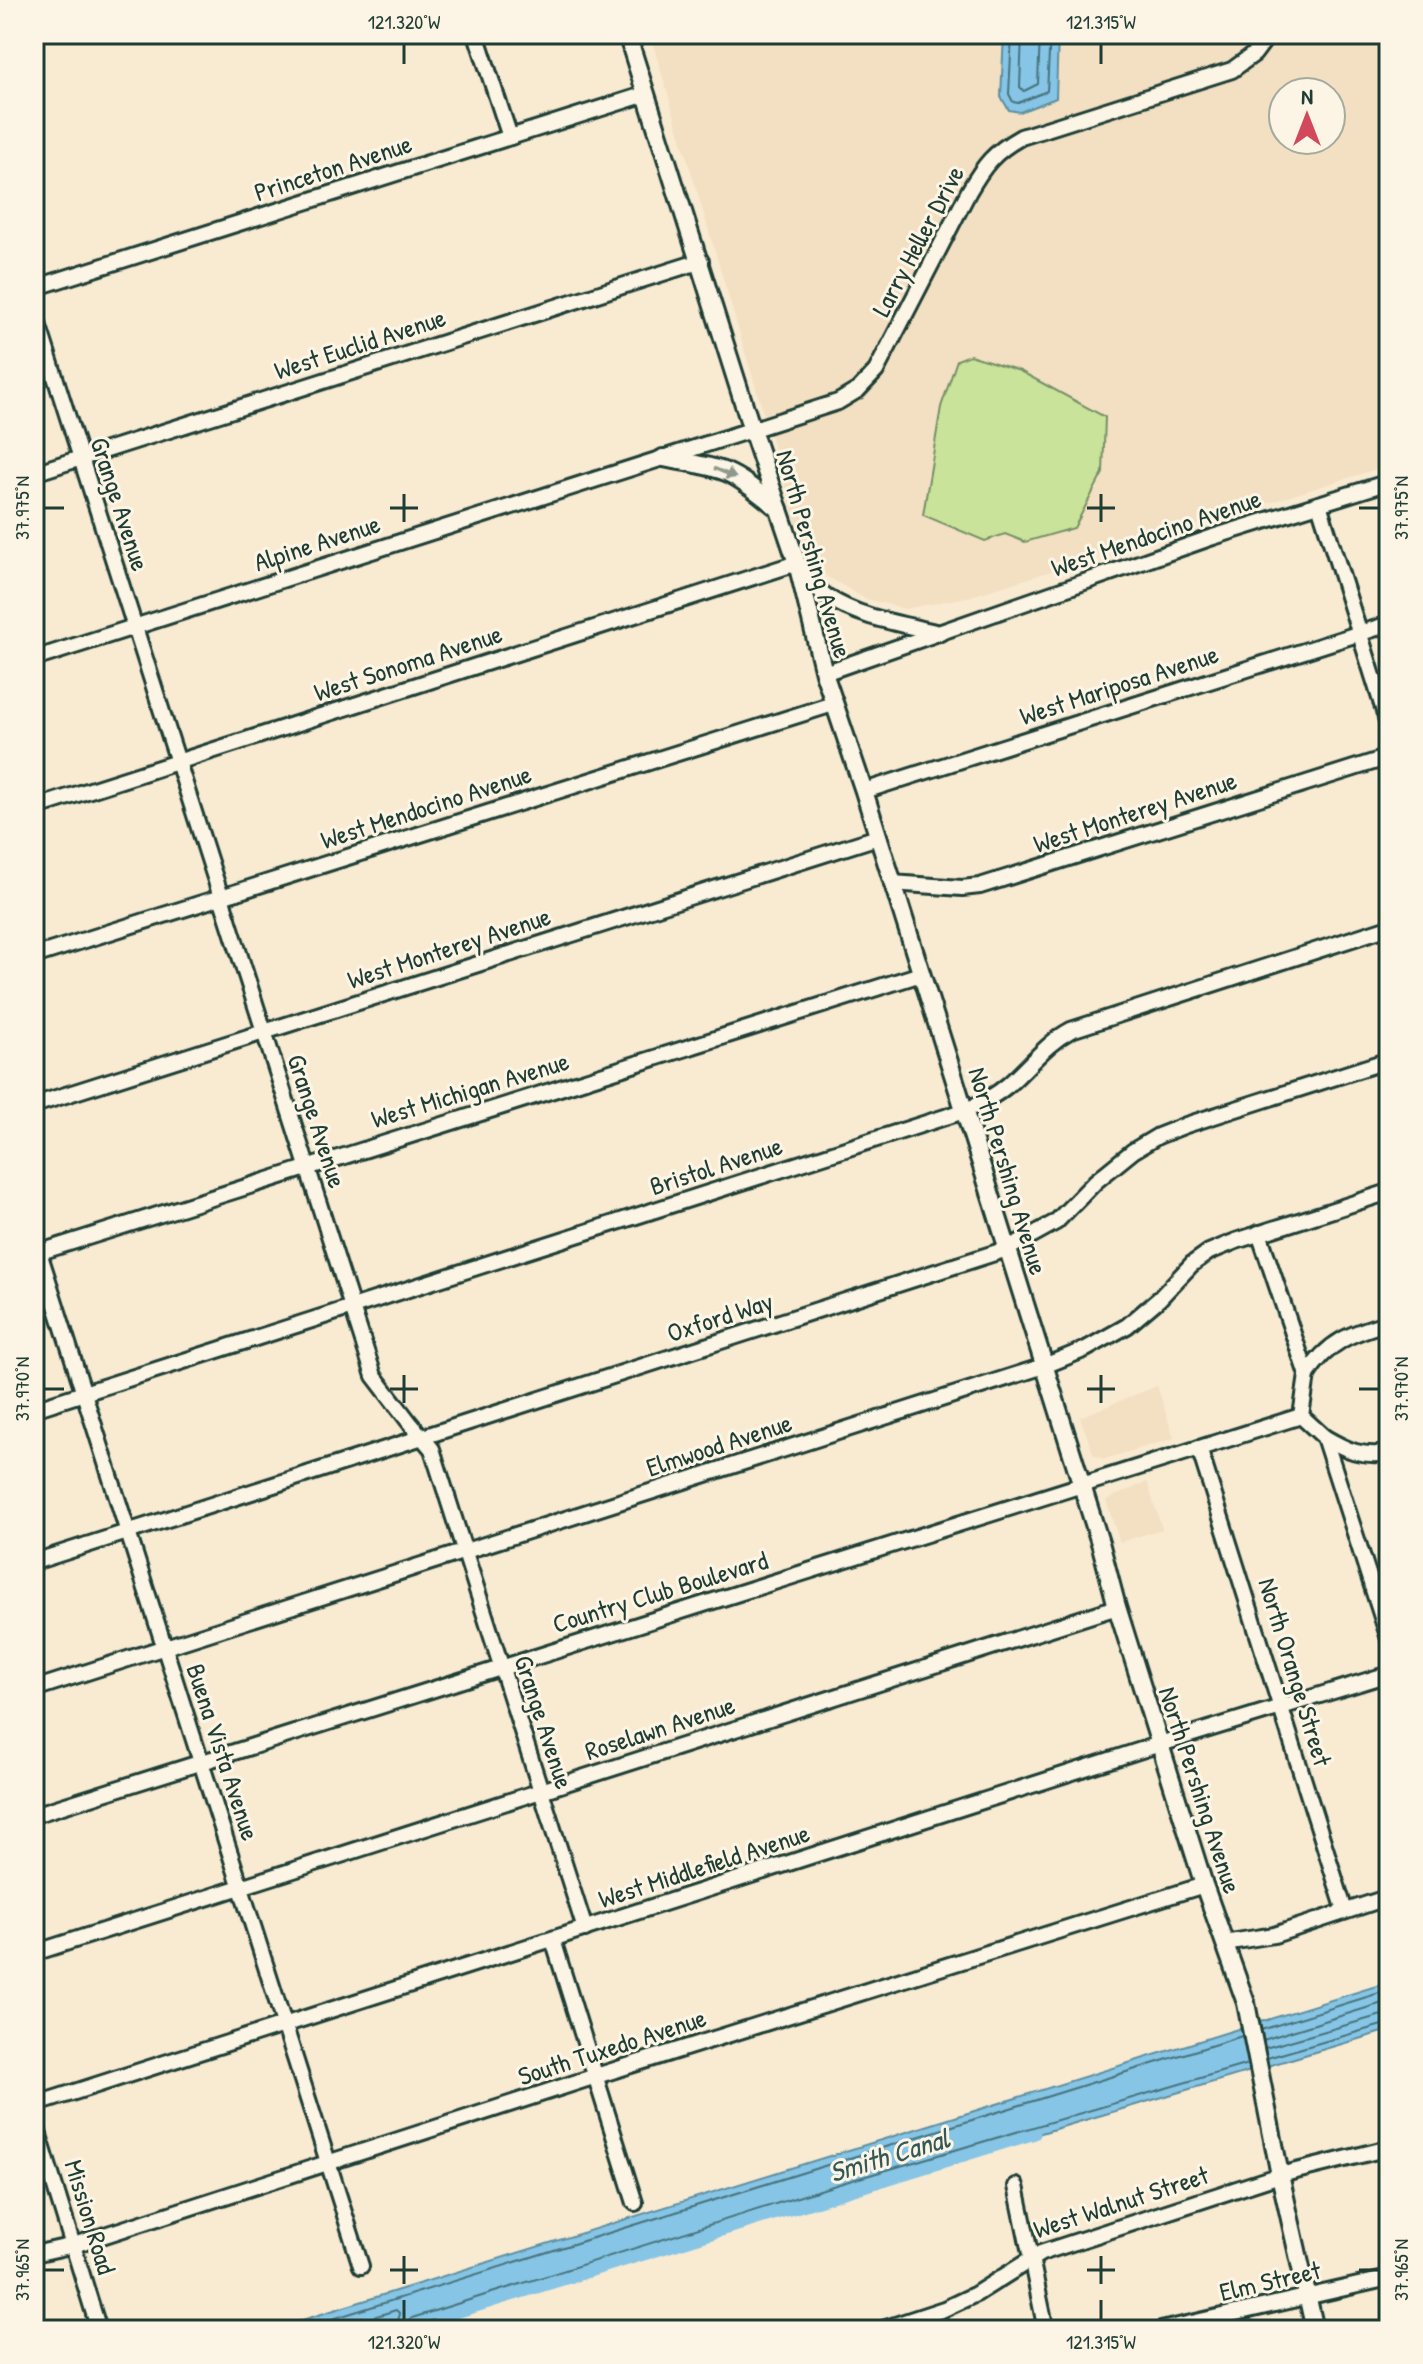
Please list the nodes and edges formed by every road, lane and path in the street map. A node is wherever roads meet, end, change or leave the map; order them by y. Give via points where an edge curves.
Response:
1 (476, 34) edge
2 (627, 34) edge
3 (1269, 34) edge
4 (646, 94) junction
5 (510, 137) junction
6 (701, 261) junction
7 (34, 288) edge
8 (34, 311) edge
9 (752, 430) junction
10 (663, 458) junction
11 (80, 459) junction
12 (34, 473) edge
13 (1389, 482) edge
14 (1319, 504) junction
15 (779, 509) junction
16 (797, 563) junction
17 (1389, 624) edge
18 (134, 627) junction
19 (940, 633) junction
20 (1359, 634) junction
21 (34, 659) edge
22 (824, 673) junction
23 (833, 704) junction
24 (1389, 727) edge
25 (1389, 757) edge
26 (178, 762) junction
27 (864, 791) junction
28 (34, 808) edge
29 (878, 837) junction
30 (892, 883) junction
31 (221, 897) junction
32 (1389, 927) edge
33 (34, 956) edge
34 (921, 974) junction
35 (264, 1032) junction
36 (1389, 1060) edge
37 (34, 1105) edge
38 (964, 1111) junction
39 (307, 1167) junction
40 (1389, 1192) edge
41 (1259, 1233) junction
42 (1007, 1249) junction
43 (36, 1253) edge
44 (352, 1308) junction
45 (1389, 1322) edge
46 (1044, 1366) junction
47 (1307, 1375) junction
48 (84, 1394) junction
49 (34, 1409) edge
50 (1301, 1416) junction
51 (421, 1437) junction
52 (1324, 1437) junction
53 (1199, 1448) junction
54 (1389, 1453) edge
55 (1081, 1485) junction
56 (128, 1532) junction
57 (465, 1552) junction
58 (34, 1562) edge
59 (1117, 1607) junction
60 (1389, 1639) edge
61 (164, 1647) junction
62 (502, 1668) junction
63 (1389, 1674) edge
64 (34, 1689) edge
65 (1281, 1708) junction
66 (1160, 1744) junction
67 (201, 1762) junction
68 (541, 1791) junction
69 (34, 1815) edge
70 (1204, 1885) junction
71 (241, 1887) junction
72 (1389, 1897) edge
73 (1345, 1911) junction
74 (585, 1929) junction
75 (553, 1940) junction
76 (1224, 1943) junction
77 (34, 1953) edge
78 (285, 2025) junction
79 (596, 2076) junction
80 (34, 2105) edge
81 (34, 2119) edge
82 (1389, 2148) edge
83 (329, 2163) junction
84 (1280, 2175) junction
85 (1016, 2186) dead end
86 (635, 2203) dead end
87 (74, 2245) junction
88 (34, 2254) edge
89 (1030, 2258) junction
90 (361, 2266) dead end
91 (1389, 2278) edge
92 (1308, 2296) junction
93 (99, 2330) edge
94 (880, 2330) edge
95 (1046, 2330) edge
96 (1161, 2330) edge
97 (1315, 2330) edge

1 - 5 street
2 - 4 main road, North Pershing Avenue
3 - 9 street, Larry Heller Drive via 1232,70 1003,147 980,172 868,381 838,402
4 - 5 street, Princeton Avenue
4 - 6 main road, North Pershing Avenue
5 - 7 street, Princeton Avenue
6 - 9 main road, North Pershing Avenue
6 - 11 street, West Euclid Avenue
8 - 11 street, Grange Avenue
9 - 10 street, Alpine Avenue
9 - 15 main road, North Pershing Avenue
10 -> 15 main road via 727,472
10 - 18 street, Alpine Avenue
11 - 12 street, West Euclid Avenue
11 - 18 street, Grange Avenue
13 - 14 street, West Mendocino Avenue
14 - 19 street, West Mendocino Avenue
14 - 20 street
15 - 16 main road, North Pershing Avenue
16 - 19 street via 824,595 852,609
16 - 22 main road, North Pershing Avenue
16 - 26 street, West Sonoma Avenue
17 - 20 street, West Mariposa Avenue
18 - 21 street, Alpine Avenue
18 - 26 street, Grange Avenue
19 - 22 street, West Mendocino Avenue
20 - 24 street
20 - 27 street, West Mariposa Avenue
22 - 23 main road, North Pershing Avenue
23 - 27 main road, North Pershing Avenue
23 - 31 street, West Mendocino Avenue
25 - 30 street, West Monterey Avenue via 980,886
26 - 28 street, West Sonoma Avenue
26 - 31 street, Grange Avenue
27 - 29 main road, North Pershing Avenue
29 - 30 main road, North Pershing Avenue
29 - 35 street, West Monterey Avenue
30 - 34 main road, North Pershing Avenue
31 - 33 street, West Mendocino Avenue
31 - 35 street, Grange Avenue
32 - 38 street, Bristol Avenue via 1071,1030 1042,1049 1009,1085
34 - 38 main road, North Pershing Avenue
34 - 39 street, West Michigan Avenue
35 - 37 street, West Monterey Avenue
35 - 39 street, Grange Avenue
36 - 42 street, Oxford Way via 1158,1136 1112,1167 1056,1222
38 - 42 main road, North Pershing Avenue
38 - 44 street, Bristol Avenue
39 - 43 street, West Michigan Avenue
39 - 44 street, Grange Avenue
40 - 41 street, Elmwood Avenue
41 - 46 street, Elmwood Avenue via 1209,1252 1127,1326
41 - 47 street
42 - 46 main road, North Pershing Avenue
42 - 51 street, Oxford Way
43 - 48 street, Buena Vista Avenue
44 - 48 street, Bristol Avenue
44 - 51 street, Grange Avenue via 374,1376
45 - 47 street via 1351,1333
46 - 55 main road, North Pershing Avenue
46 - 57 street, Elmwood Avenue
47 - 50 street
48 - 49 street, Bristol Avenue
48 - 56 street, Buena Vista Avenue
50 - 52 street
50 - 53 street, Country Club Boulevard
51 - 56 street, Oxford Way
51 - 57 street, Grange Avenue via 432,1449
52 - 54 street via 1346,1450
52 - 60 street
53 - 55 street, Country Club Boulevard
53 - 65 street, North Orange Street
55 - 59 main road, North Pershing Avenue
55 - 62 street, Country Club Boulevard
56 - 58 street, Oxford Way
56 - 61 street, Buena Vista Avenue
57 - 61 street, Elmwood Avenue
57 - 62 street, Grange Avenue
59 - 66 main road, North Pershing Avenue
59 - 68 street, Roselawn Avenue
61 - 64 street, Elmwood Avenue
61 - 67 street, Buena Vista Avenue
62 - 67 street, Country Club Boulevard
62 - 68 street, Grange Avenue
63 - 65 street, West Middlefield Avenue
65 - 66 street, West Middlefield Avenue
65 - 73 street, North Orange Street
66 - 70 main road, North Pershing Avenue
66 - 74 street, West Middlefield Avenue
67 - 69 street, Country Club Boulevard
67 - 71 street, Buena Vista Avenue
68 - 71 street, Roselawn Avenue
68 - 74 street, Grange Avenue
70 - 76 main road, North Pershing Avenue
70 - 79 street, South Tuxedo Avenue
71 - 77 street, Roselawn Avenue
71 - 78 street, Buena Vista Avenue
72 - 73 street
73 - 76 street via 1274,1935
74 - 75 street, West Middlefield Avenue
75 - 78 street, West Middlefield Avenue
75 - 79 street
76 - 84 main road, North Pershing Avenue via 1251,2020
78 - 80 street, West Middlefield Avenue
78 - 83 street, Buena Vista Avenue
79 - 83 street, South Tuxedo Avenue
79 - 86 street
81 - 87 street, Mission Road
82 - 84 street, West Walnut Street
83 - 87 street, South Tuxedo Avenue
83 - 90 street, Buena Vista Avenue
84 - 89 street, West Walnut Street
84 - 92 main road, North Pershing Avenue
85 - 89 street
87 - 88 street, South Tuxedo Avenue
87 - 93 street, Mission Road
89 - 94 street, West Walnut Street via 976,2294
89 - 95 street
91 - 92 street, Elm Street
92 - 96 street, Elm Street
92 - 97 main road, North Pershing Avenue

